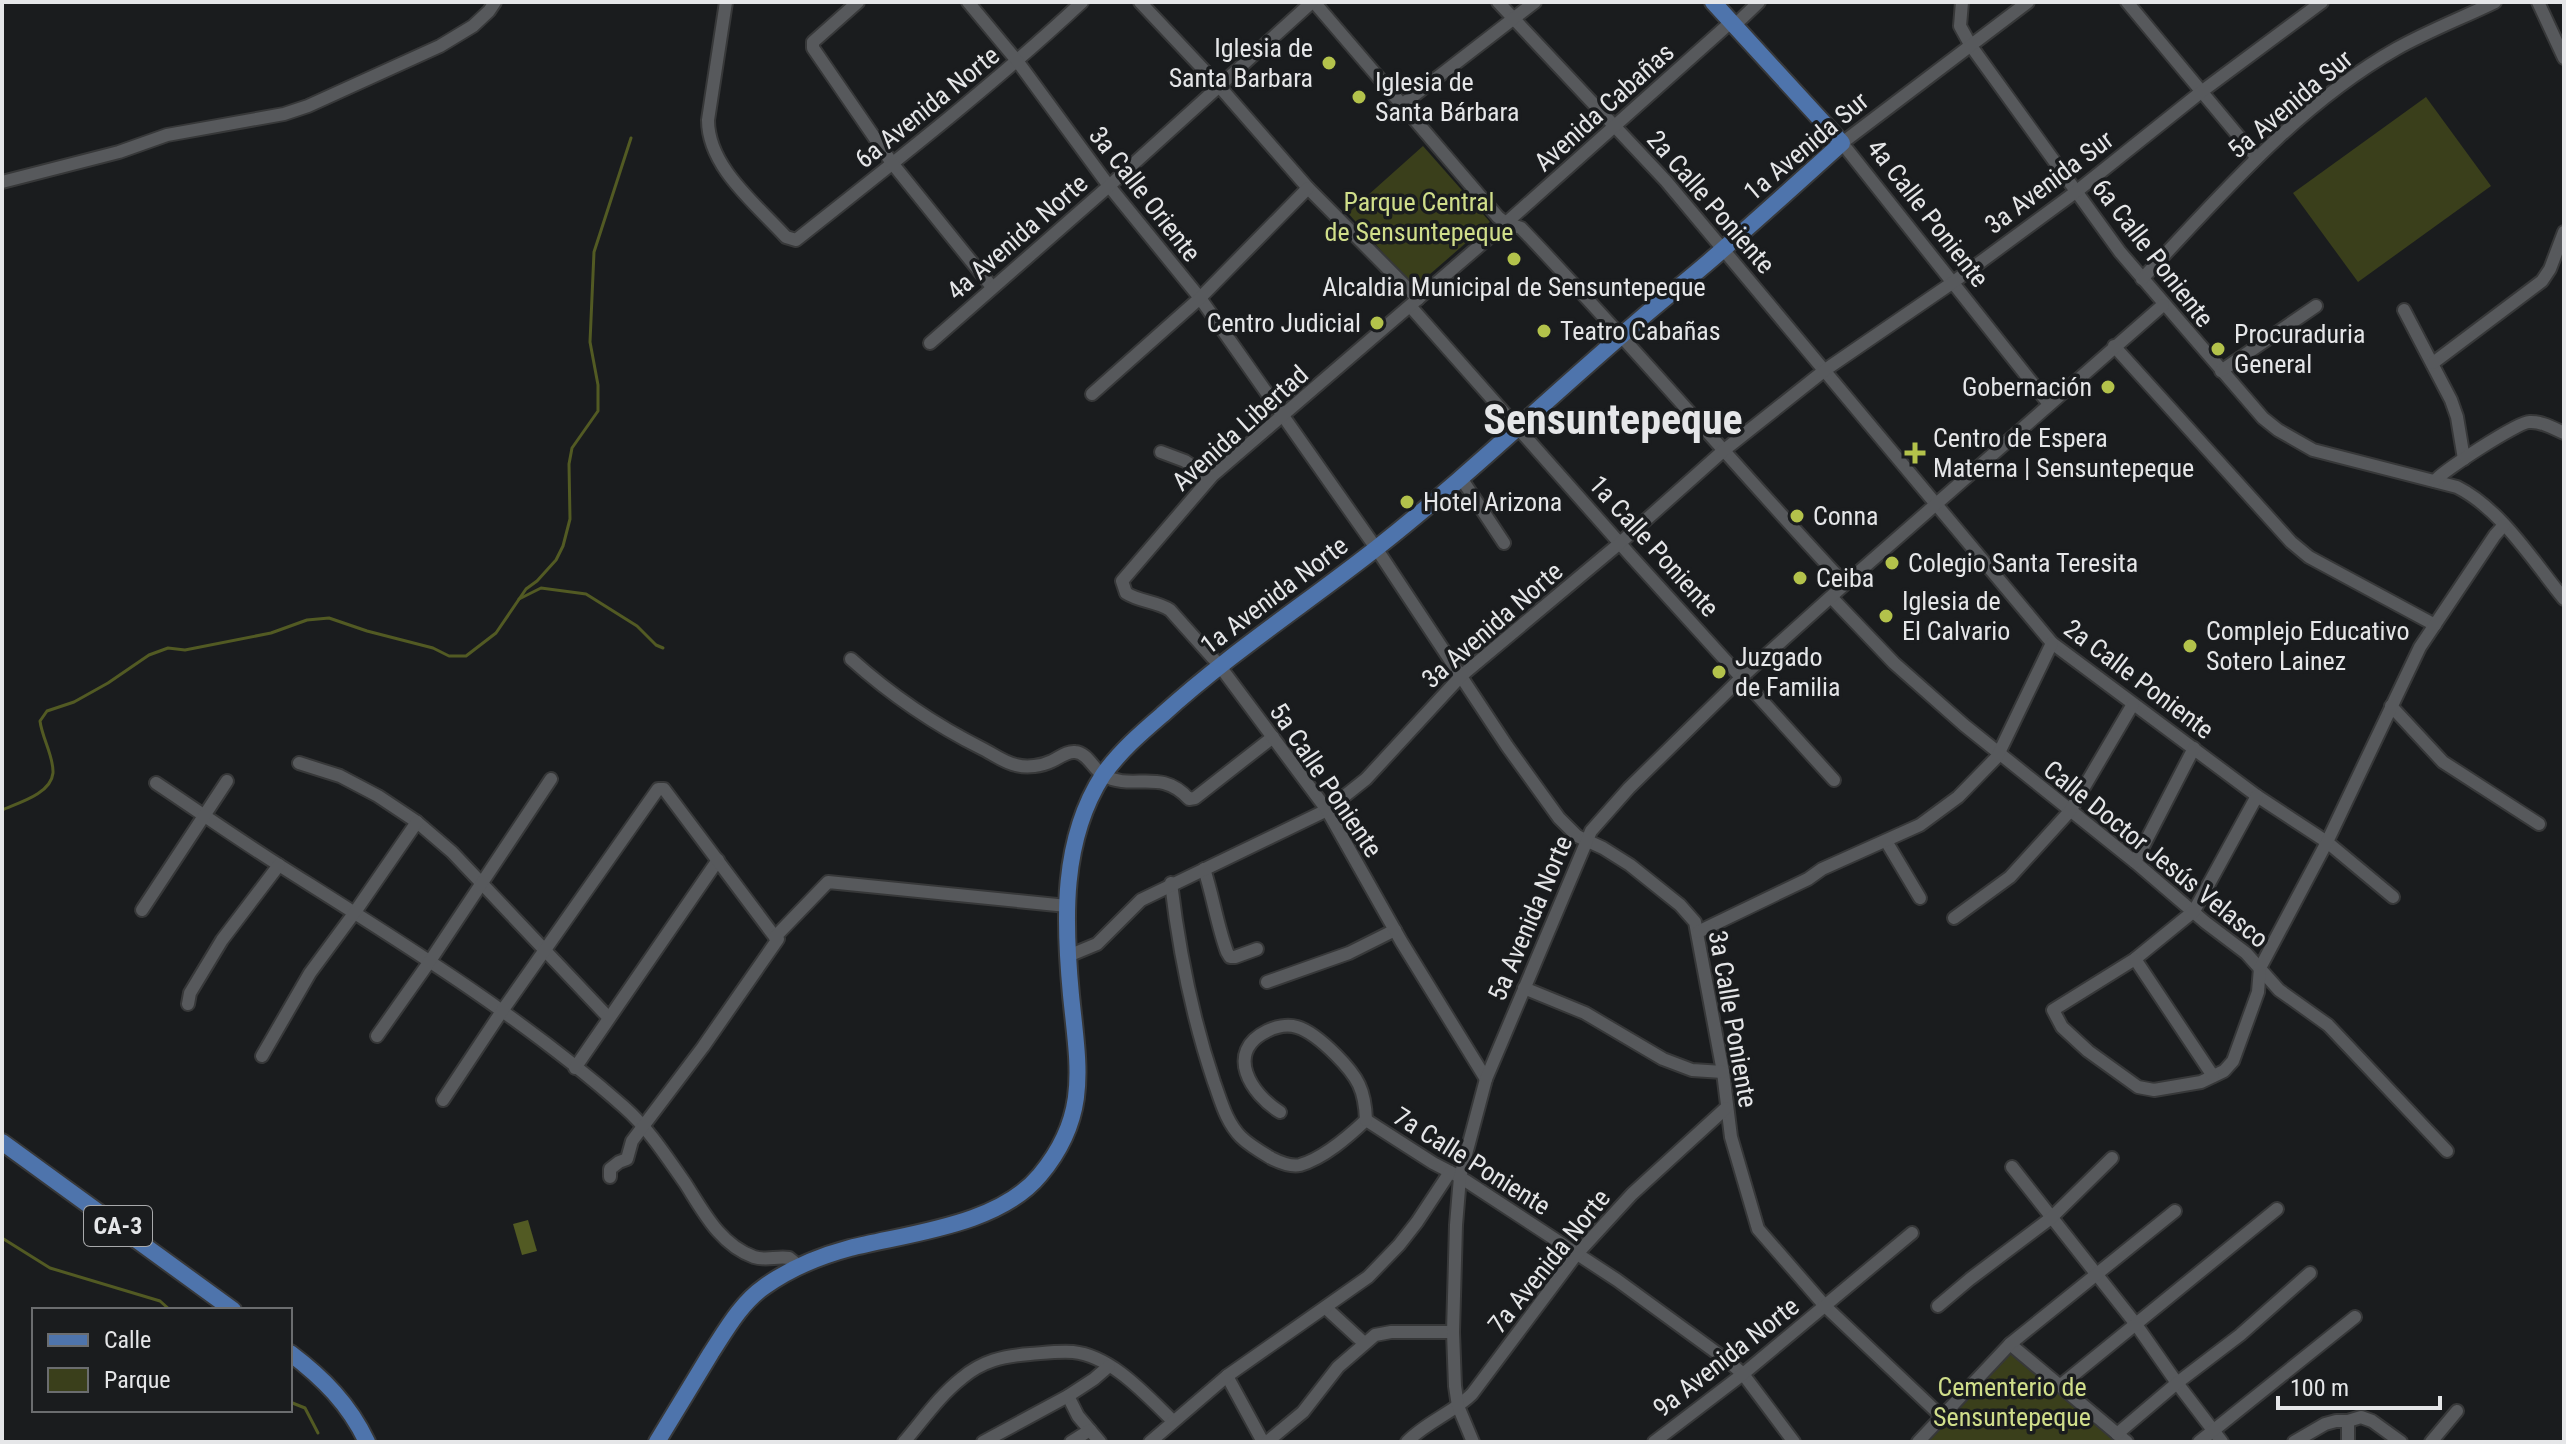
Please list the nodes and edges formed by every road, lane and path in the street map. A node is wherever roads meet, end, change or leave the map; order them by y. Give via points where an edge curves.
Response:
1 (495, 2) edge
2 (726, 2) edge
3 (858, 2) edge
4 (968, 2) edge
5 (1082, 2) edge
6 (1140, 2) edge
7 (1313, 2) edge
8 (1498, 2) edge
9 (1535, 2) edge
10 (1713, 2) edge
11 (1759, 2) edge
12 (1962, 2) edge
13 (2028, 2) edge
14 (2127, 2) edge
15 (2322, 2) edge
16 (2495, 2) edge
17 (2538, 2) edge
18 (1512, 18) junction
19 (1733, 24) junction
20 (1971, 46) junction
21 (2564, 58) edge
22 (1018, 62) junction
23 (1219, 86) junction
24 (2201, 92) junction
25 (1403, 104) junction
26 (1617, 127) junction
27 (1842, 143) junction
28 (2256, 157) junction
29 (892, 163) junction
30 (2, 182) edge
31 (1109, 186) junction
32 (1308, 188) junction
33 (2077, 191) junction
34 (1506, 223) junction
35 (2564, 232) edge
36 (1722, 251) junction
37 (2142, 279) junction
38 (1952, 283) junction
39 (992, 287) junction
40 (1200, 298) junction
41 (1414, 303) junction
42 (2163, 305) junction
43 (2316, 306) dead end
44 (2404, 310) dead end
45 (1621, 335) junction
46 (930, 343) dead end
47 (2114, 346) junction
48 (2433, 363) junction
49 (1825, 370) junction
50 (2221, 371) junction
51 (1092, 394) dead end
52 (2049, 404) junction
53 (1284, 416) junction
54 (1519, 428) junction
55 (2564, 433) edge
56 (1723, 451) junction
57 (1161, 452) dead end
58 (2464, 459) junction
59 (1210, 478) junction
60 (1461, 478) junction
61 (2435, 481) junction
62 (1937, 504) junction
63 (2504, 525) junction
64 (1504, 543) dead end
65 (1620, 543) junction
66 (1376, 548) junction
67 (1122, 581) joint
68 (1845, 584) junction
69 (1831, 597) junction
70 (2564, 599) edge
71 (2435, 625) junction
72 (2052, 643) junction
73 (851, 659) dead end
74 (1219, 665) junction
75 (1461, 676) junction
76 (1743, 676) junction
77 (2133, 704) junction
78 (2391, 706) junction
79 (1273, 737) junction
80 (2194, 748) junction
81 (1999, 754) junction
82 (299, 763) dead end
83 (1103, 775) junction
84 (551, 779) dead end
85 (1834, 780) dead end
86 (227, 781) dead end
87 (156, 783) dead end
88 (2257, 796) junction
89 (1327, 810) junction
90 (2070, 811) junction
91 (205, 816) junction
92 (417, 822) junction
93 (2539, 824) dead end
94 (1886, 841) junction
95 (1587, 842) junction
96 (2327, 842) junction
97 (718, 860) junction
98 (2135, 862) junction
99 (279, 865) junction
100 (1204, 869) junction
101 (1171, 883) junction
102 (482, 884) junction
103 (2393, 897) dead end
104 (1920, 898) dead end
105 (1067, 906) junction
106 (142, 910) dead end
107 (2194, 911) junction
108 (355, 912) junction
109 (1954, 918) dead end
110 (1395, 930) junction
111 (1698, 932) junction
112 (775, 937) junction
113 (1257, 949) dead end
114 (545, 950) junction
115 (1068, 956) junction
116 (2135, 959) junction
117 (430, 961) junction
118 (2260, 968) junction
119 (1267, 982) dead end
120 (1524, 988) junction
121 (188, 1004) dead end
122 (502, 1011) junction
123 (608, 1017) junction
124 (377, 1036) dead end
125 (262, 1056) dead end
126 (575, 1068) junction
127 (1723, 1072) junction
128 (2213, 1076) junction
129 (1486, 1079) junction
130 (443, 1100) dead end
131 (1726, 1108) junction
132 (1280, 1112) dead end
133 (1366, 1120) junction
134 (643, 1126) junction
135 (2, 1142) edge
136 (2447, 1151) dead end
137 (2112, 1158) dead end
138 (2012, 1167) dead end
139 (1455, 1174) junction
140 (610, 1177) dead end
141 (2277, 1209) dead end
142 (2175, 1211) dead end
143 (2051, 1218) junction
144 (1912, 1233) dead end
145 (1576, 1255) junction
146 (800, 1267) junction
147 (2310, 1273) dead end
148 (2098, 1275) junction
149 (1825, 1306) junction
150 (1938, 1306) dead end
151 (230, 1308) edge
152 (1326, 1308) junction
153 (2355, 1317) dead end
154 (2135, 1323) junction
155 (1453, 1332) junction
156 (1364, 1343) junction
157 (2010, 1344) junction
158 (292, 1355) edge
159 (1109, 1366) junction
160 (1743, 1374) junction
161 (1227, 1376) junction
162 (2177, 1383) junction
163 (2061, 1385) junction
164 (1068, 1396) junction
165 (1458, 1406) junction
166 (2457, 1411) dead end
167 (1941, 1416) junction
168 (1173, 1421) junction
169 (2348, 1421) junction
170 (1090, 1430) junction
171 (2213, 1430) junction
172 (2122, 1438) edge
173 (367, 1442) edge
174 (657, 1442) edge
175 (904, 1442) edge
176 (983, 1442) edge
177 (1071, 1442) edge
178 (1100, 1442) edge
179 (1150, 1442) edge
180 (1265, 1442) edge
181 (1407, 1442) edge
182 (1473, 1442) edge
183 (1654, 1442) edge
184 (1794, 1442) edge
185 (1918, 1442) edge
186 (2199, 1442) edge
187 (2222, 1442) edge
188 (2294, 1442) edge
189 (2348, 1442) edge
190 (2401, 1442) edge
191 (2431, 1442) edge

1 - 30 street via 473,26 440,46 308,106 167,135
2 - 29 street, 6a Avenida Norte via 708,137 722,167 786,237 796,240
3 - 29 street via 813,42 813,48
4 - 22 street, 3a Calle Oriente
5 - 22 street, 6a Avenida Norte
6 - 23 street, 1a Calle Poniente
7 - 23 street, 4a Avenida Norte
7 - 25 street
8 - 18 street, 2a Calle Poniente
9 - 18 street
10 - 19 main road, 4a Calle Poniente
11 - 19 street, Avenida Cabañas
12 - 20 street, 6a Calle Poniente via 1960,26
13 - 20 street, 1a Avenida Sur
14 - 24 street
15 - 24 street, 3a Avenida Sur
16 - 28 street, 5a Avenida Sur via 2393,51
17 - 21 street
18 - 25 street
18 - 26 street, 2a Calle Poniente
19 - 26 street, Avenida Cabañas
19 - 27 main road, 4a Calle Poniente
20 - 27 street, 1a Avenida Sur
20 - 33 street, 6a Calle Poniente
22 - 29 street, 6a Avenida Norte
22 - 31 street, 3a Calle Oriente
23 - 31 street, 4a Avenida Norte
23 - 32 street, 1a Calle Poniente
24 - 28 street
24 - 33 street, 3a Avenida Sur
25 - 34 street
26 - 34 street, Avenida Cabañas
26 - 36 street, 2a Calle Poniente
27 - 36 main road, 1a Avenida Sur
27 - 38 street, 4a Calle Poniente
28 - 37 street, 5a Avenida Sur
29 - 39 street
31 - 39 street, 4a Avenida Norte
31 - 40 street, 3a Calle Oriente
32 - 40 street
32 - 41 street, 1a Calle Poniente
33 - 37 street, 6a Calle Poniente
33 - 38 street, 3a Avenida Sur
34 - 41 street, Avenida Libertad
34 - 45 street via 1521,228
35 - 48 street via 2542,281
36 - 45 main road, 1a Avenida Sur
36 - 49 street, 2a Calle Poniente
37 - 42 street, 6a Calle Poniente
38 - 49 street, 3a Avenida Sur
38 - 52 street, 4a Calle Poniente
39 - 46 street, 4a Avenida Norte
40 - 51 street
40 - 53 street, 3a Calle Oriente
41 - 53 street, Avenida Libertad
41 - 54 street, 1a Calle Poniente
42 - 47 street
42 - 50 street, 6a Calle Poniente
43 - 50 street
44 - 48 street
45 - 54 main road, 1a Avenida Norte
45 - 56 street
47 - 52 street
47 - 71 street via 2291,542 2309,557
48 - 58 street via 2457,417
49 - 56 street, 3a Avenida Sur
49 - 62 street, 2a Calle Poniente
50 - 61 street, 6a Calle Poniente via 2263,418 2313,450
52 - 62 street
53 - 59 street, Avenida Libertad
53 - 66 street, 3a Calle Poniente
54 - 60 main road, 1a Avenida Norte
54 - 65 street, 1a Calle Poniente
55 - 58 street via 2537,422 2519,424
56 - 65 street, 3a Avenida Norte
56 - 68 street
57 - 59 street
58 - 61 street
59 - 67 street, Avenida Libertad
60 - 64 street
60 - 66 main road, 1a Avenida Norte
61 - 63 street, 6a Calle Poniente via 2471,494
62 - 68 street
62 - 72 street, 2a Calle Poniente
63 - 70 street, 6a Calle Poniente
63 - 71 street
65 - 75 street, 3a Avenida Norte
65 - 76 street, 1a Calle Poniente
66 - 74 main road, 1a Avenida Norte
66 - 75 street, 3a Calle Poniente
67 - 74 street, 5a Calle Poniente via 1126,593 1170,610
68 - 69 street, 5a Avenida Norte
69 - 76 street, 5a Avenida Norte
69 - 81 street, Calle Doctor Jesús Velasco via 1894,663
71 - 78 street
72 - 77 street, 2a Calle Poniente
72 - 81 street
73 - 83 street via 917,710 1016,765 1050,763 1075,752
74 - 79 street, 5a Calle Poniente
74 - 83 main road, 1a Avenida Norte
75 - 89 street, 3a Avenida Norte via 1366,779
75 - 95 street, 3a Calle Poniente via 1559,818
76 - 85 street, 1a Calle Poniente
76 - 95 street, 5a Avenida Norte via 1629,788
77 - 80 street, 2a Calle Poniente
77 - 90 street
78 - 93 street via 2443,762
78 - 96 street
79 - 83 street via 1195,798 1169,783
79 - 89 street, 5a Calle Poniente
80 - 88 street, 2a Calle Poniente
80 - 98 street
81 - 90 street, Calle Doctor Jesús Velasco
81 - 94 street via 1958,797 1920,825
82 - 92 street via 340,776
83 - 105 main road, 1a Avenida Norte via 1080,819
84 - 102 street
86 - 91 street
87 - 91 street
88 - 96 street, 2a Calle Poniente
88 - 107 street
89 - 100 street, 3a Avenida Norte
89 - 110 street, 5a Calle Poniente
90 - 98 street, Calle Doctor Jesús Velasco
90 - 109 street via 2010,877
91 - 99 street
91 - 106 street
92 - 102 street
92 - 108 street
94 - 104 street
94 - 111 street
95 - 111 street, 3a Calle Poniente via 1656,886 1688,913
95 - 120 street, 5a Avenida Norte
96 - 103 street, 2a Calle Poniente
96 - 118 street
97 - 112 street
97 - 114 street via 664,789 658,789
97 - 123 street
98 - 107 street, Calle Doctor Jesús Velasco
99 - 108 street
99 - 121 street via 222,940
100 - 101 street, 3a Avenida Norte
100 - 113 street via 1230,957
101 - 115 street via 1141,900 1097,944
101 - 133 street, 7a Calle Poniente via 1179,950 1205,1055 1228,1118 1241,1137 1261,1153 1297,1166 1317,1158
102 - 114 street
102 - 117 street
105 - 112 street via 828,882
105 - 115 main road, 1a Avenida Norte
107 - 116 street
107 - 118 street, Calle Doctor Jesús Velasco
108 - 117 street
108 - 125 street via 310,973
110 - 119 street
110 - 129 street, 5a Calle Poniente
111 - 127 street, 3a Calle Poniente
112 - 134 street via 773,947
114 - 122 street
114 - 123 street
115 - 146 main road, 1a Avenida Norte via 1078,1095 1067,1132 1041,1174 1016,1197 979,1215 845,1249
116 - 128 street
116 - 128 street via 2053,1010 2062,1027 2138,1087 2162,1089
117 - 122 street
117 - 124 street
118 - 128 street via 2258,992 2233,1061
118 - 136 street, Calle Doctor Jesús Velasco via 2279,990 2328,1025
120 - 127 street via 1585,1013 1663,1059 1692,1070
120 - 129 street, 5a Avenida Norte
122 - 126 street
122 - 130 street
123 - 126 street
126 - 134 street
127 - 131 street, 3a Calle Poniente
129 - 139 street, 5a Avenida Norte
131 - 145 street, 7a Avenida Norte via 1632,1194
131 - 149 street, 3a Calle Poniente via 1758,1229
132 - 133 street via 1254,1089 1245,1060 1249,1044 1285,1026 1310,1034 1355,1076 1363,1090
133 - 139 street, 7a Calle Poniente
134 - 140 street via 627,1159 610,1169
134 - 146 street via 729,1243 751,1256 789,1258
135 - 151 main road, CA-3
137 - 143 street
138 - 143 street
139 - 145 street, 7a Calle Poniente
139 - 152 street, 5a Avenida Norte via 1385,1261
139 - 155 street
141 - 154 street
142 - 148 street
143 - 148 street
143 - 150 street
144 - 149 street, 9a Avenida Norte
145 - 160 street, 7a Calle Poniente
145 - 165 street, 7a Avenida Norte
146 - 174 main road, 1a Avenida Norte via 763,1287 745,1304
147 - 162 street
148 - 154 street
148 - 157 street
149 - 160 street, 9a Avenida Norte
149 - 167 street, 3a Calle Poniente
152 - 156 street
152 - 161 street, 5a Avenida Norte
153 - 171 street
154 - 162 street
154 - 163 street
155 - 156 street via 1380,1333
155 - 165 street
156 - 180 street via 1303,1412
157 - 163 street
157 - 167 street
158 - 173 main road via 335,1392
159 - 164 street
159 - 168 street
159 - 175 street via 1073,1352 993,1359 954,1385
160 - 183 street, 9a Avenida Norte
160 - 184 street, 7a Calle Poniente
161 - 168 street, 5a Avenida Norte
161 - 180 street
162 - 171 street
162 - 172 street
163 - 172 street
164 - 170 street
164 - 176 street
165 - 181 street, 7a Avenida Norte
165 - 182 street
166 - 191 street
167 - 185 street
168 - 179 street, 5a Avenida Norte
169 - 188 street via 2315,1428
169 - 189 street
169 - 190 street via 2366,1417
170 - 177 street
170 - 178 street
171 - 186 street
171 - 187 street

